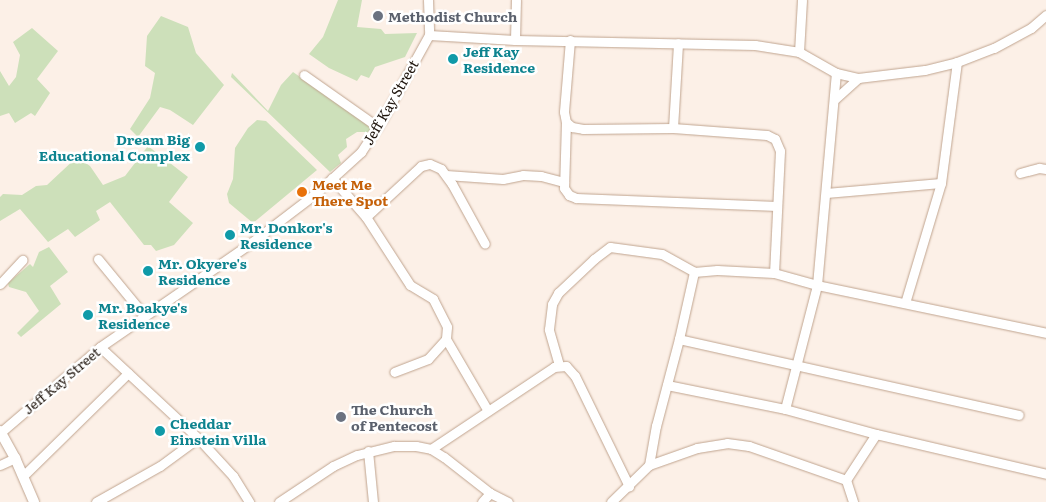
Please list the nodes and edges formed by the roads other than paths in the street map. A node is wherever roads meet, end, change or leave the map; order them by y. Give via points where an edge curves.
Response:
1 (428, 0) edge
2 (516, 0) edge
3 (802, 0) edge
4 (1046, 15) edge
5 (429, 35) junction
6 (515, 40) junction
7 (570, 40) junction
8 (678, 42) junction
9 (799, 52) junction
10 (957, 62) junction
11 (836, 74) junction
12 (304, 75) dead end
13 (858, 78) junction
14 (835, 99) junction
15 (566, 122) junction
16 (378, 127) junction
17 (673, 128) junction
18 (1046, 169) edge
19 (1020, 173) dead end
20 (446, 175) junction
21 (332, 178) junction
22 (564, 182) junction
23 (941, 183) junction
24 (826, 193) junction
25 (777, 206) junction
26 (366, 217) junction
27 (485, 244) dead end
28 (98, 259) dead end
29 (22, 260) dead end
30 (694, 272) junction
31 (774, 273) junction
32 (0, 284) edge
33 (817, 285) junction
34 (905, 303) junction
35 (144, 315) junction
36 (1046, 333) edge
37 (446, 339) junction
38 (679, 339) junction
39 (100, 348) junction
40 (559, 365) junction
41 (797, 366) junction
42 (394, 372) dead end
43 (128, 373) junction
44 (667, 385) junction
45 (785, 409) junction
46 (488, 411) junction
47 (1019, 415) dead end
48 (0, 431) edge
49 (876, 434) junction
50 (198, 438) junction
51 (430, 449) junction
52 (368, 451) junction
53 (15, 458) junction
54 (0, 465) edge
55 (649, 465) junction
56 (1046, 474) edge
57 (23, 476) junction
58 (846, 480) junction
59 (629, 486) junction
60 (490, 493) junction
61 (282, 501) edge
62 (850, 501) edge
63 (34, 502) edge
64 (96, 502) edge
65 (249, 502) edge
66 (373, 502) edge
67 (482, 502) edge
68 (508, 502) edge
69 (611, 502) edge

1 - 5 street
2 - 6 street
3 - 9 street
4 - 10 street via 1031,28 994,48
5 - 6 street
5 - 16 street, Jeff Kay Street
6 - 7 street
7 - 8 street
7 - 15 street
8 - 9 street via 755,44
8 - 17 street
9 - 11 street
10 - 13 street via 925,70
10 - 23 street
11 - 13 street
11 - 14 street
12 - 16 street
13 - 14 street
14 - 24 street
15 - 17 street via 583,129
15 - 22 street
16 - 21 street, Jeff Kay Street via 361,152
17 - 25 street via 767,135 775,139 780,152
18 - 19 street
20 - 22 street via 503,179 541,176
20 - 26 street via 441,168 430,164 421,166
20 - 27 street
21 - 26 street
21 - 35 street, Jeff Kay Street via 252,242
22 - 25 street via 569,195 583,200
23 - 24 street
23 - 34 street
24 - 33 street
25 - 31 street
26 - 37 street via 410,286 433,299 447,326
28 - 35 street
29 - 32 street
30 - 31 street
30 - 38 street
30 - 40 street via 662,254 610,248 594,259 558,293 552,304 549,329
31 - 33 street
33 - 34 street
33 - 41 street
34 - 36 street
35 - 39 street, Jeff Kay Street
37 - 42 street via 428,360
37 - 46 street
38 - 41 street
38 - 44 street
39 - 43 street
39 - 48 street, Jeff Kay Street
40 - 46 street
40 - 59 street via 566,366 575,376
41 - 45 street
41 - 47 street
43 - 50 street
43 - 57 street
44 - 45 street
44 - 55 street
45 - 49 street
46 - 51 street
48 - 53 street
49 - 56 street
49 - 58 street
50 - 64 street via 160,466
50 - 65 street via 233,476
51 - 52 street via 416,446
51 - 60 street
52 - 61 street via 333,466
52 - 66 street
53 - 54 street
53 - 57 street
55 - 58 street via 697,448 727,443 749,446
55 - 59 street
57 - 63 street
58 - 62 street
59 - 69 street
60 - 67 street
60 - 68 street

